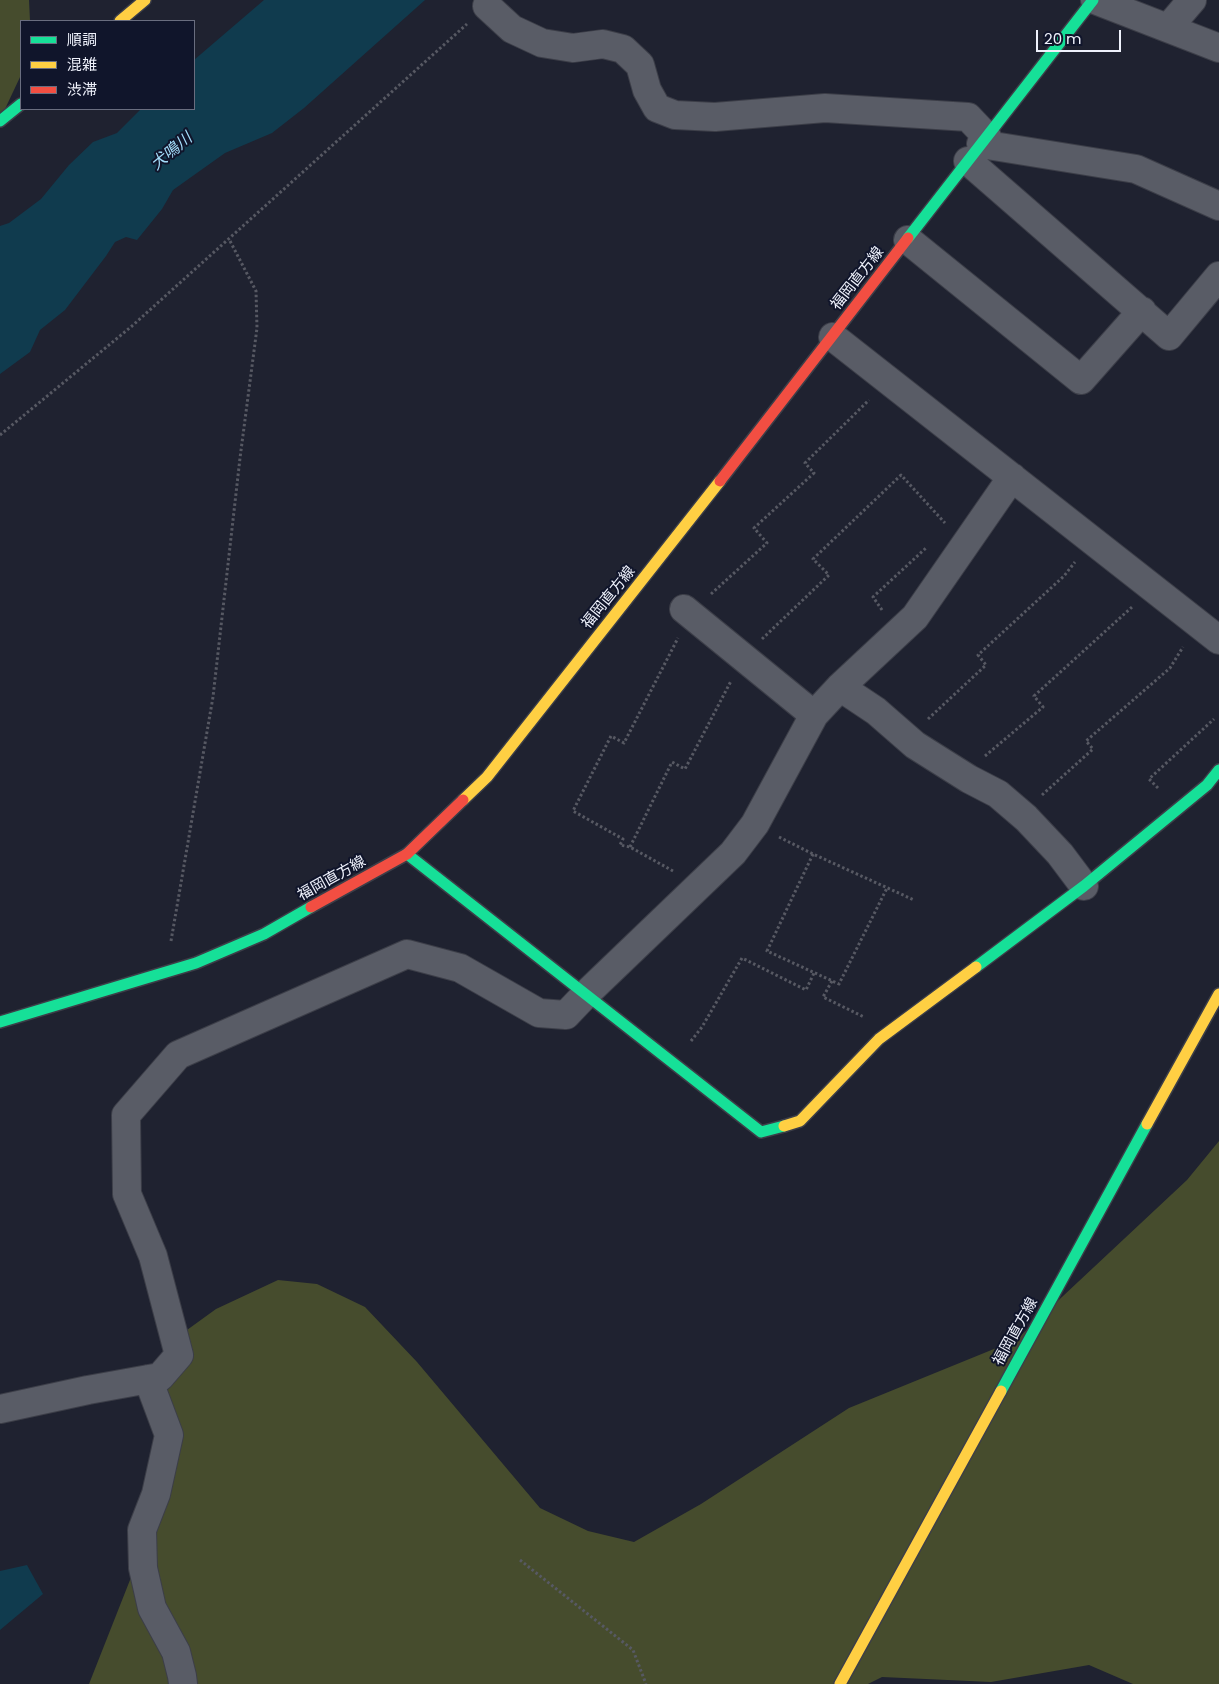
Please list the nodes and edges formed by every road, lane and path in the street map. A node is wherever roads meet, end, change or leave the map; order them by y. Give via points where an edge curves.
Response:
1 (145, 0) edge
2 (1094, 0) edge
3 (1192, 0) edge
4 (487, 6) joint
5 (121, 20) edge
6 (1168, 28) junction
7 (1219, 48) edge
8 (20, 105) edge
9 (0, 122) edge
10 (979, 147) junction
11 (1219, 206) edge
12 (229, 239) junction
13 (908, 240) junction
14 (1219, 276) edge
15 (1142, 312) junction
16 (833, 337) junction
17 (888, 380) junction
18 (0, 435) edge
19 (1012, 477) junction
20 (949, 527) dead end
21 (1091, 539) junction
22 (1148, 584) junction
23 (687, 611) junction
24 (1209, 632) edge
25 (743, 657) junction
26 (840, 687) junction
27 (814, 715) junction
28 (1214, 719) dead end
29 (907, 738) junction
30 (1219, 770) edge
31 (963, 775) junction
32 (1152, 794) dead end
33 (1022, 813) junction
34 (755, 824) junction
35 (630, 848) junction
36 (407, 854) junction
37 (813, 854) junction
38 (1078, 878) junction
39 (700, 885) junction
40 (887, 888) junction
41 (914, 900) dead end
42 (163, 973) junction
43 (814, 973) junction
44 (832, 981) junction
45 (586, 994) junction
46 (1219, 994) edge
47 (0, 1022) edge
48 (891, 1030) junction
49 (673, 1062) junction
50 (148, 1379) junction
51 (0, 1409) edge
52 (520, 1560) dead end
53 (183, 1684) edge
54 (646, 1684) edge
55 (840, 1684) edge

1 - 5 main road
2 - 6 street
2 - 10 main road, 福岡直方線
3 - 6 street
4 - 10 street via 512,29 542,44 573,48 603,44 623,49 640,65 656,108 675,115 716,117 825,108 968,117
4 - 12 path
6 - 7 street
8 - 9 main road
10 - 11 street via 1136,169
10 - 13 main road, 福岡直方線
10 - 15 street
12 - 18 path via 132,326
12 - 42 path via 256,292 257,328 213,697
13 - 15 street via 1081,380
13 - 16 main road, 福岡直方線
14 - 15 street via 1169,336
16 - 17 street
16 - 36 main road, 福岡直方線 via 487,777
17 - 19 street
17 - 23 path via 805,463 814,473 754,528 767,543
19 - 21 street
19 - 26 street via 915,617
20 - 25 path via 902,475 813,559 829,575
21 - 22 street
21 - 29 path via 1064,576 978,655 986,665
22 - 24 street
22 - 31 path via 1137,601 1034,696 1042,707
23 - 25 street
23 - 35 path via 624,743 611,736 574,811 623,839 620,845
24 - 33 path via 1086,741 1093,749
25 - 27 street
25 - 35 path via 685,769 672,762
26 - 27 street
26 - 29 street via 876,711
27 - 34 street
28 - 32 path via 1149,778 1159,788
29 - 31 street
30 - 38 main road via 1207,786
31 - 33 street via 998,794
33 - 38 street
34 - 37 path
34 - 39 street via 733,853
35 - 39 path
36 - 42 main road, 福岡直方線 via 264,934 196,964
36 - 45 main road
37 - 40 path
37 - 43 path via 767,952
38 - 48 main road
39 - 45 street
40 - 41 path
40 - 44 path via 839,984
42 - 47 main road, 福岡直方線
43 - 44 path
43 - 49 path via 806,990 742,958 702,1026
44 - 48 path via 823,998
45 - 49 main road
45 - 50 street via 566,1015 539,1013 460,968 407,954 178,1055 126,1115 128,1194 153,1256 179,1354 160,1377
46 - 55 main road, 福岡直方線
48 - 49 main road via 800,1122 761,1132
50 - 51 street
50 - 53 street via 169,1435 156,1494 142,1530 143,1568 152,1608 176,1652
52 - 54 path via 633,1650

